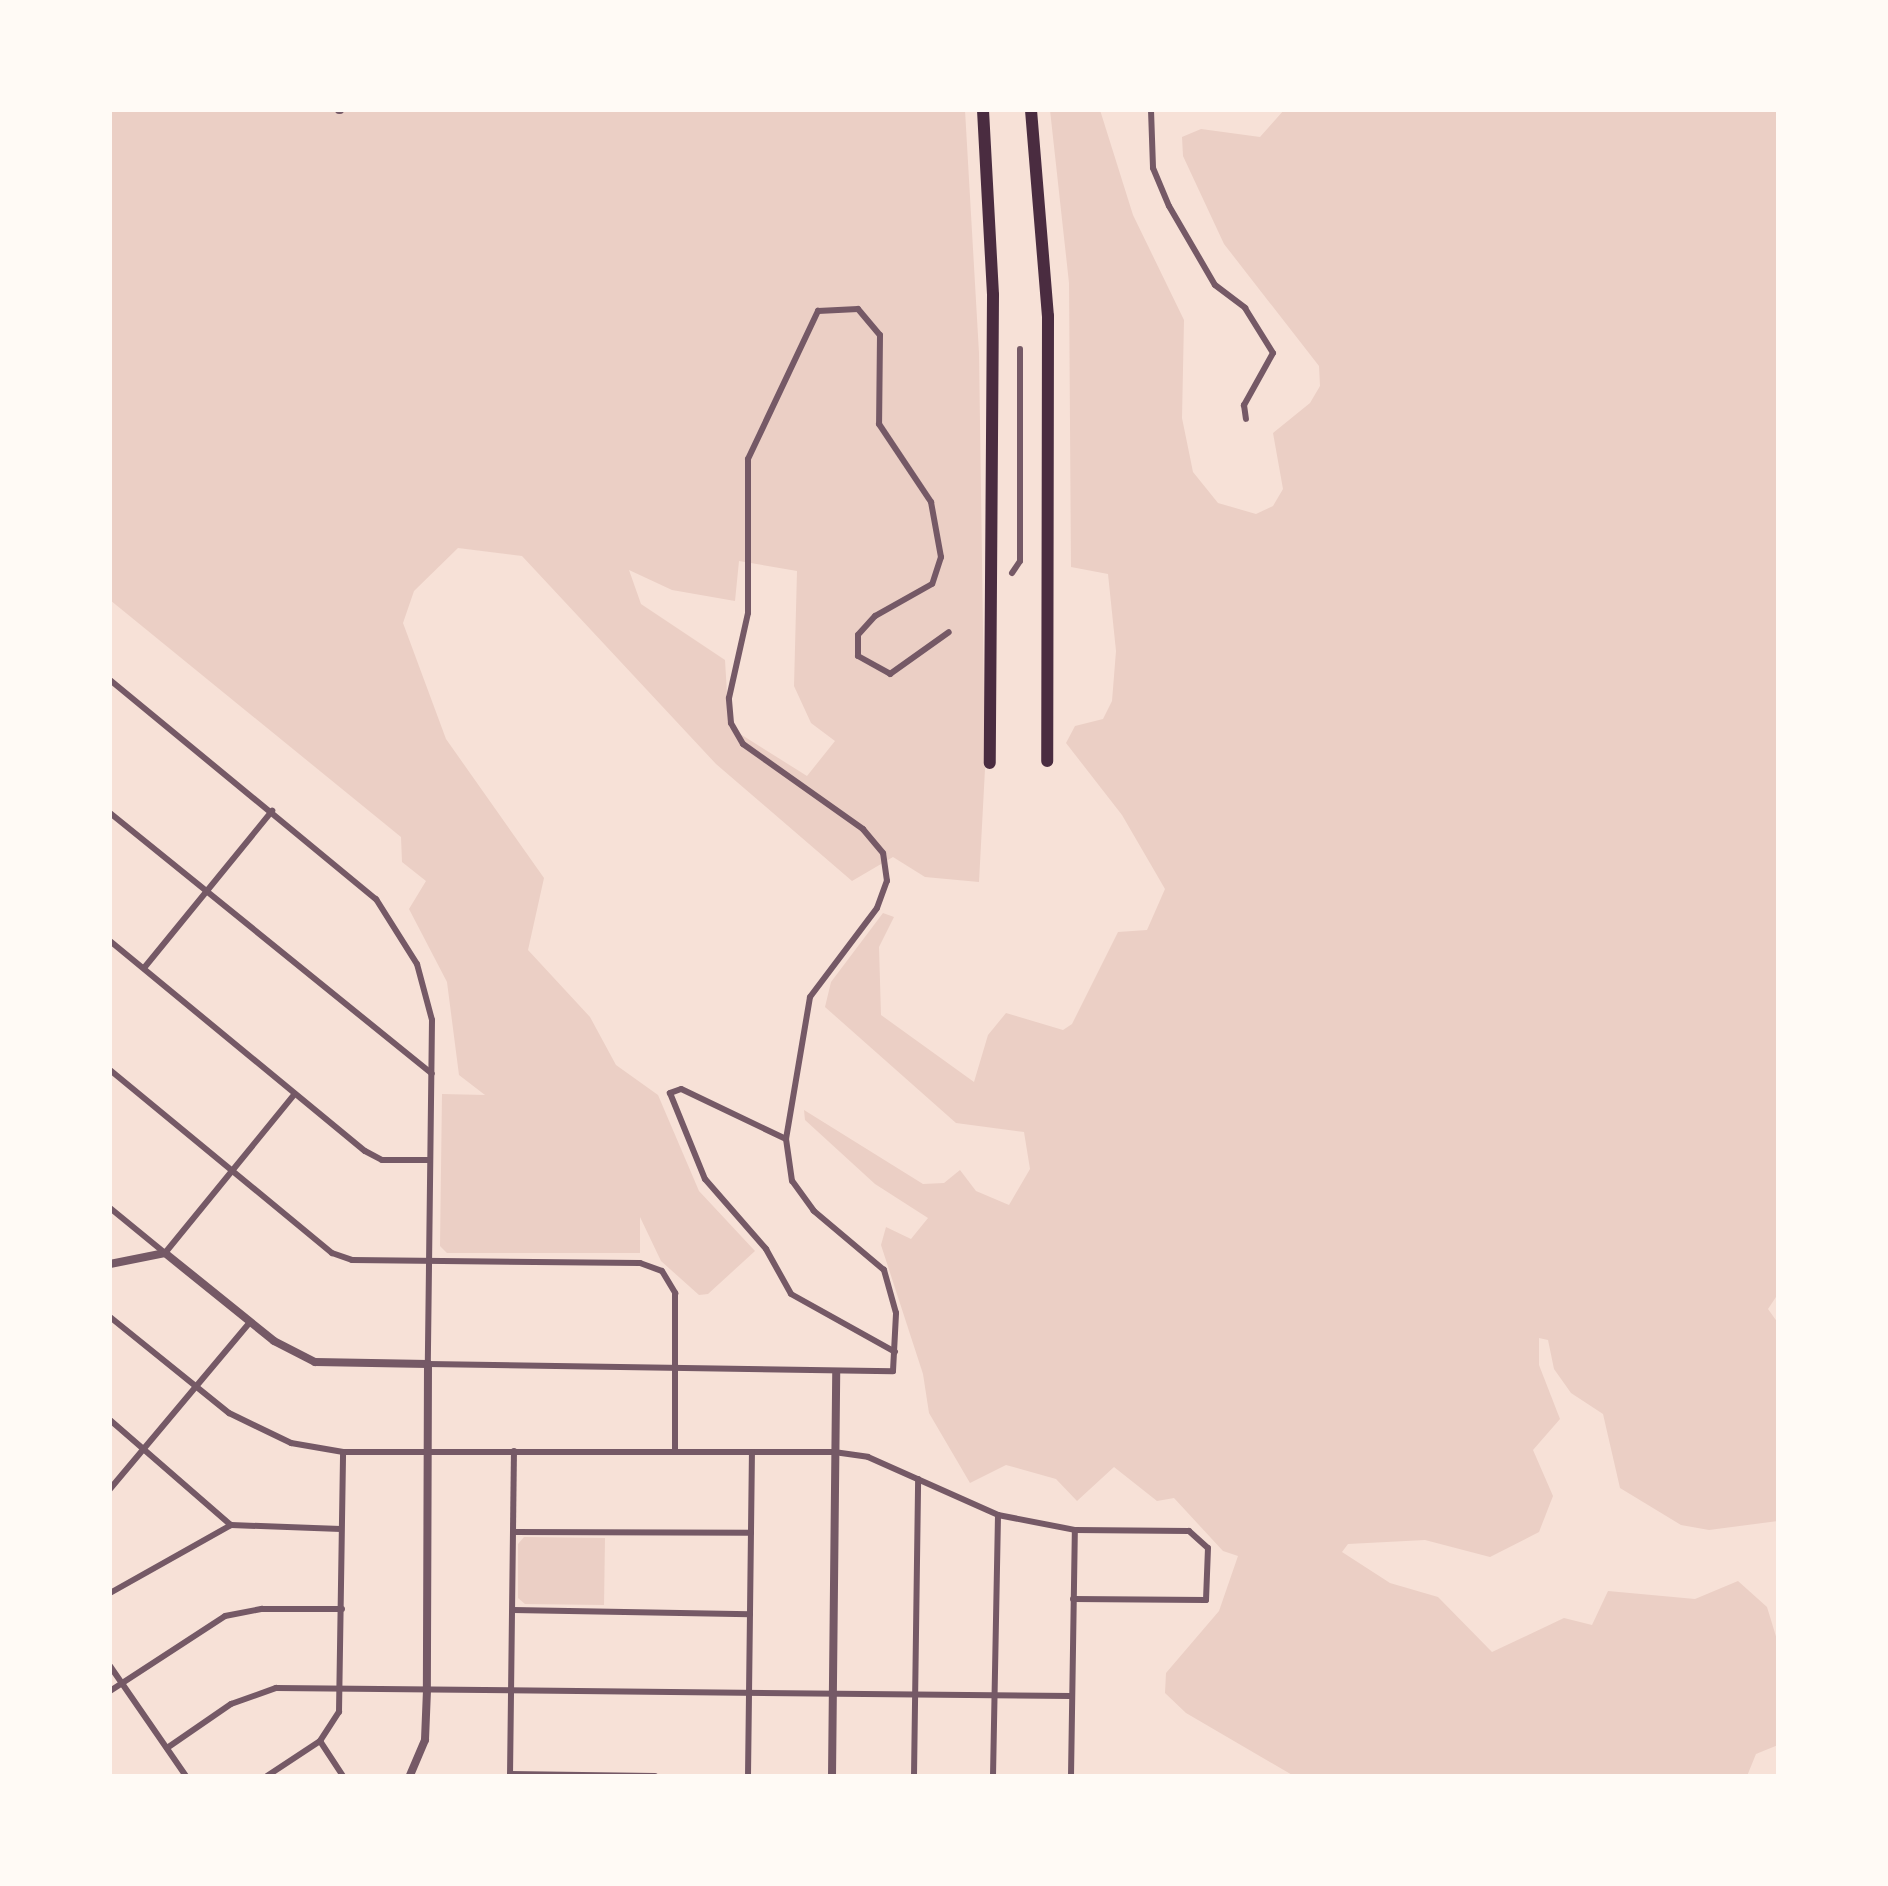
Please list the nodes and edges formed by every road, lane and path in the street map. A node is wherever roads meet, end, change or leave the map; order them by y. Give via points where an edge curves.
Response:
1 (983, 110) edge
2 (1031, 110) edge
3 (1151, 110) edge
4 (1020, 350) dead end
5 (1246, 419) dead end
6 (1012, 573) dead end
7 (949, 632) dead end
8 (110, 680) edge
9 (1047, 760) dead end
10 (990, 762) dead end
11 (272, 811) junction
12 (110, 813) edge
13 (207, 891) junction
14 (110, 941) edge
15 (144, 968) junction
16 (110, 1070) edge
17 (433, 1075) junction
18 (294, 1095) junction
19 (786, 1139) junction
20 (429, 1160) junction
21 (234, 1172) junction
22 (110, 1208) edge
23 (165, 1253) junction
24 (428, 1260) junction
25 (110, 1264) edge
26 (110, 1317) edge
27 (250, 1322) junction
28 (896, 1352) junction
29 (428, 1364) junction
30 (676, 1367) junction
31 (836, 1373) junction
32 (196, 1387) junction
33 (110, 1420) edge
34 (144, 1448) junction
35 (429, 1451) junction
36 (514, 1451) junction
37 (343, 1452) junction
38 (675, 1452) junction
39 (752, 1452) junction
40 (834, 1452) junction
41 (918, 1480) junction
42 (110, 1489) edge
43 (998, 1515) junction
44 (231, 1525) junction
45 (341, 1529) junction
46 (1075, 1530) junction
47 (514, 1532) junction
48 (751, 1533) junction
49 (110, 1593) edge
50 (1073, 1599) junction
51 (342, 1609) junction
52 (514, 1610) junction
53 (750, 1614) junction
54 (110, 1666) edge
55 (122, 1683) junction
56 (341, 1688) junction
57 (427, 1690) junction
58 (110, 1691) edge
59 (832, 1691) junction
60 (513, 1692) junction
61 (749, 1692) junction
62 (916, 1693) junction
63 (994, 1694) junction
64 (1071, 1696) junction
65 (320, 1742) junction
66 (167, 1748) junction
67 (510, 1775) edge
68 (186, 1776) edge
69 (268, 1776) edge
70 (343, 1776) edge
71 (410, 1776) edge
72 (589, 1776) edge
73 (655, 1776) edge
74 (748, 1776) edge
75 (832, 1776) edge
76 (914, 1776) edge
77 (993, 1776) edge
78 (1071, 1776) edge

1 - 10 highway via 993,295
2 - 9 highway via 1048,316
3 - 5 street via 1153,168 1169,206 1216,286 1245,308 1273,353 1244,405
4 - 6 street via 1020,561
7 - 19 street via 890,674 868,665 856,650 858,635 875,616 932,584 941,556 931,502 879,424 880,335 858,309 818,311 748,460 748,614 731,723 743,744 863,830 883,853 887,881 877,908 810,996
8 - 11 street
11 - 13 street
11 - 17 street via 376,899 396,925 418,964 432,1020
12 - 13 street
13 - 15 street
13 - 17 street
14 - 15 street
15 - 18 street
16 - 21 street
17 - 20 street
18 - 20 street via 382,1160
18 - 21 street
19 - 28 street via 792,1181 814,1210 884,1270 896,1313
19 - 28 street via 681,1089 670,1093 705,1179 766,1249 790,1294
20 - 24 street
21 - 23 street
21 - 24 street via 332,1253 352,1260
22 - 23 street
23 - 25 street
23 - 27 street
24 - 29 street
24 - 30 street via 640,1263 662,1271 675,1293
26 - 32 street
27 - 29 street via 315,1362
27 - 32 street
28 - 31 street via 893,1371
29 - 30 street
29 - 35 street
30 - 31 street
30 - 38 street
31 - 40 street
32 - 34 street
32 - 37 street via 260,1431
33 - 34 street
34 - 42 street
34 - 44 street
35 - 36 street
35 - 37 street
35 - 57 street
36 - 38 street
36 - 47 street
37 - 45 street
38 - 39 street
39 - 40 street
39 - 48 street
40 - 41 street via 868,1458
40 - 59 street
41 - 43 street
41 - 62 street
43 - 46 street
43 - 63 street
44 - 45 street
44 - 49 street
45 - 51 street
46 - 50 street
46 - 50 street via 1188,1531 1208,1548 1206,1600
47 - 48 street
47 - 52 street
48 - 53 street
50 - 64 street
51 - 55 street via 226,1616
51 - 56 street
52 - 53 street
52 - 60 street
53 - 61 street
54 - 55 street
55 - 58 street
55 - 66 street
56 - 57 street
56 - 65 street via 339,1712
56 - 66 street via 254,1692
57 - 60 street
57 - 71 street via 424,1740
59 - 61 street
59 - 62 street
59 - 75 street
60 - 61 street
60 - 67 street
61 - 74 street
62 - 63 street
62 - 76 street
63 - 64 street
63 - 77 street
64 - 78 street
65 - 69 street
65 - 70 street
66 - 68 street
67 - 72 street
72 - 73 street

